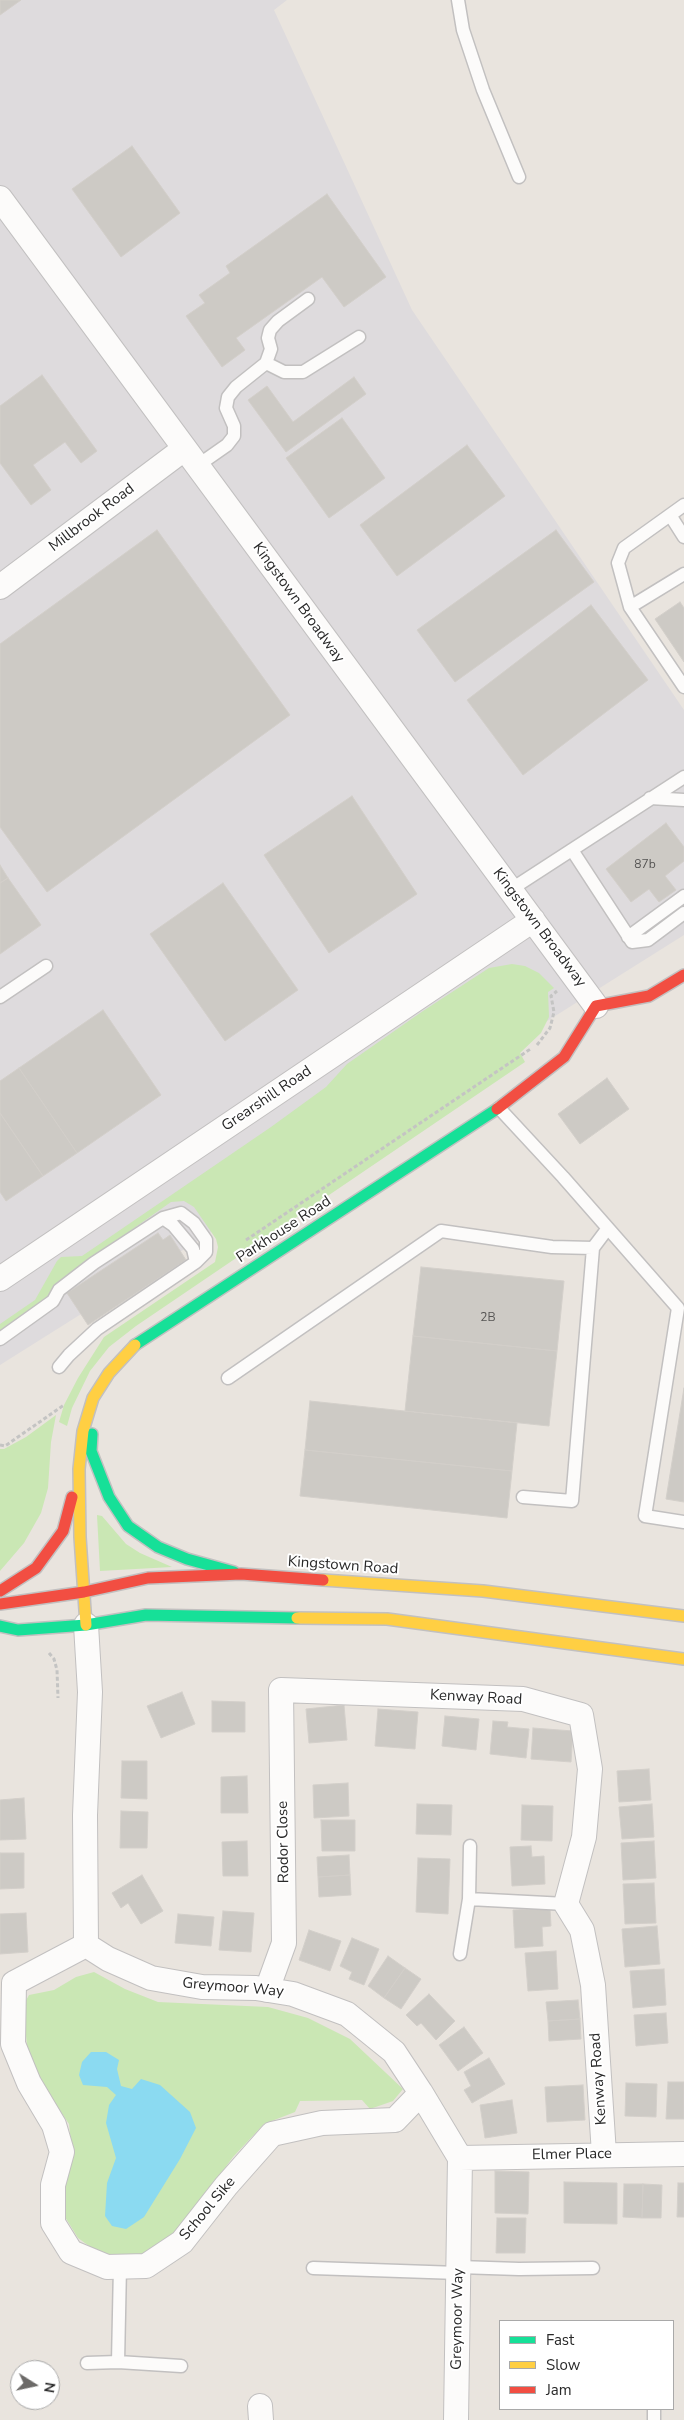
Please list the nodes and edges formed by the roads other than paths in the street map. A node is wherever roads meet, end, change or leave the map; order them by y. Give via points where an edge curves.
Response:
1 (458, 0) edge
2 (519, 177) dead end
3 (0, 198) edge
4 (308, 299) dead end
5 (359, 337) dead end
6 (266, 363) junction
7 (190, 457) junction
8 (684, 505) edge
9 (670, 515) junction
10 (684, 537) edge
11 (684, 574) edge
12 (0, 587) edge
13 (630, 606) junction
14 (684, 686) edge
15 (684, 777) edge
16 (650, 798) junction
17 (684, 800) edge
18 (572, 850) junction
19 (510, 890) junction
20 (684, 896) edge
21 (684, 913) edge
22 (533, 920) junction
23 (628, 937) junction
24 (46, 966) dead end
25 (684, 975) edge
26 (0, 997) edge
27 (596, 1006) junction
28 (499, 1108) junction
29 (608, 1228) junction
30 (593, 1248) junction
31 (0, 1279) edge
32 (681, 1311) edge
33 (0, 1339) edge
34 (59, 1367) dead end
35 (228, 1378) dead end
36 (93, 1398) junction
37 (80, 1469) junction
38 (523, 1497) dead end
39 (684, 1522) edge
40 (241, 1574) junction
41 (0, 1591) edge
42 (84, 1592) junction
43 (0, 1604) edge
44 (684, 1616) edge
45 (86, 1625) junction
46 (0, 1626) edge
47 (684, 1659) edge
48 (281, 1690) joint
49 (470, 1846) dead end
50 (469, 1899) junction
51 (566, 1904) junction
52 (86, 1946) junction
53 (460, 1954) dead end
54 (7, 1983) edge
55 (267, 1990) junction
56 (422, 2093) junction
57 (604, 2154) junction
58 (684, 2154) edge
59 (460, 2158) junction
60 (120, 2266) junction
61 (313, 2268) dead end
62 (593, 2268) dead end
63 (458, 2270) junction
64 (118, 2362) junction
65 (87, 2363) dead end
66 (181, 2366) dead end
67 (456, 2420) edge

1 - 2 lane via 462,30
3 - 7 street, Kingstown Broadway
4 - 6 lane via 278,320 270,330 271,349
5 - 6 lane via 303,372 284,372
6 - 7 lane via 228,397 226,408 234,426 234,436 227,446
7 - 12 street, Millbrook Road
7 - 19 street, Kingstown Broadway
8 - 9 lane
9 - 10 lane
9 - 13 lane via 624,548 618,563
11 - 13 lane
13 - 14 lane
15 - 16 lane
16 - 17 lane
16 - 18 lane
18 - 19 lane
18 - 23 lane
19 - 22 street, Kingstown Broadway
20 - 23 lane
21 - 23 lane via 648,940 632,942
22 - 27 street, Kingstown Broadway
22 - 31 street, Grearshill Road
24 - 26 lane
25 - 27 street via 649,996
27 - 28 street, Parkhouse Road via 564,1057
28 - 29 lane
28 - 36 street, Parkhouse Road via 132,1347
29 - 30 lane
29 - 32 lane
30 - 35 lane via 552,1248 441,1232
30 - 38 lane via 572,1501
32 - 39 lane via 645,1516
33 - 34 lane via 53,1301 59,1290 94,1263 163,1218 173,1225 193,1249 196,1262 97,1330
36 - 37 street, Parkhouse Road via 83,1432
36 - 40 street via 91,1451 109,1497 128,1526 158,1547
37 - 41 street via 63,1531 36,1568
37 - 42 street, Parkhouse Road
40 - 42 street, Kingstown Road via 148,1578
40 - 44 street, Kingstown Road via 483,1591
42 - 43 street, Kingstown Road
42 - 45 street, Parkhouse Road
45 - 46 street via 18,1630
45 - 47 street via 146,1616 387,1619
45 - 52 street via 90,1692 85,1815
48 - 51 street, Kenway Road via 523,1699 581,1716 590,1769 584,1837
48 - 55 street, Rodor Close via 284,1943
49 - 50 lane
50 - 51 lane
50 - 53 lane
51 - 57 street, Kenway Road via 582,1930 593,1985
52 - 54 street, School Sike
52 - 55 street, Greymoor Way via 151,1978 202,1987
54 - 60 street, School Sike via 13,2044 29,2083 54,2125 62,2152 53,2185 53,2224 71,2252 107,2267
55 - 56 street, Greymoor Way via 293,1994 347,2014 394,2052
56 - 59 street, Greymoor Way
56 - 60 street, School Sike via 395,2120 322,2123 272,2134 182,2242 146,2266
57 - 58 street, Elmer Place
57 - 59 street, Elmer Place
59 - 63 street, Greymoor Way
60 - 64 lane
61 - 63 lane
62 - 63 lane
63 - 67 street, Greymoor Way
64 - 65 lane
64 - 66 lane

